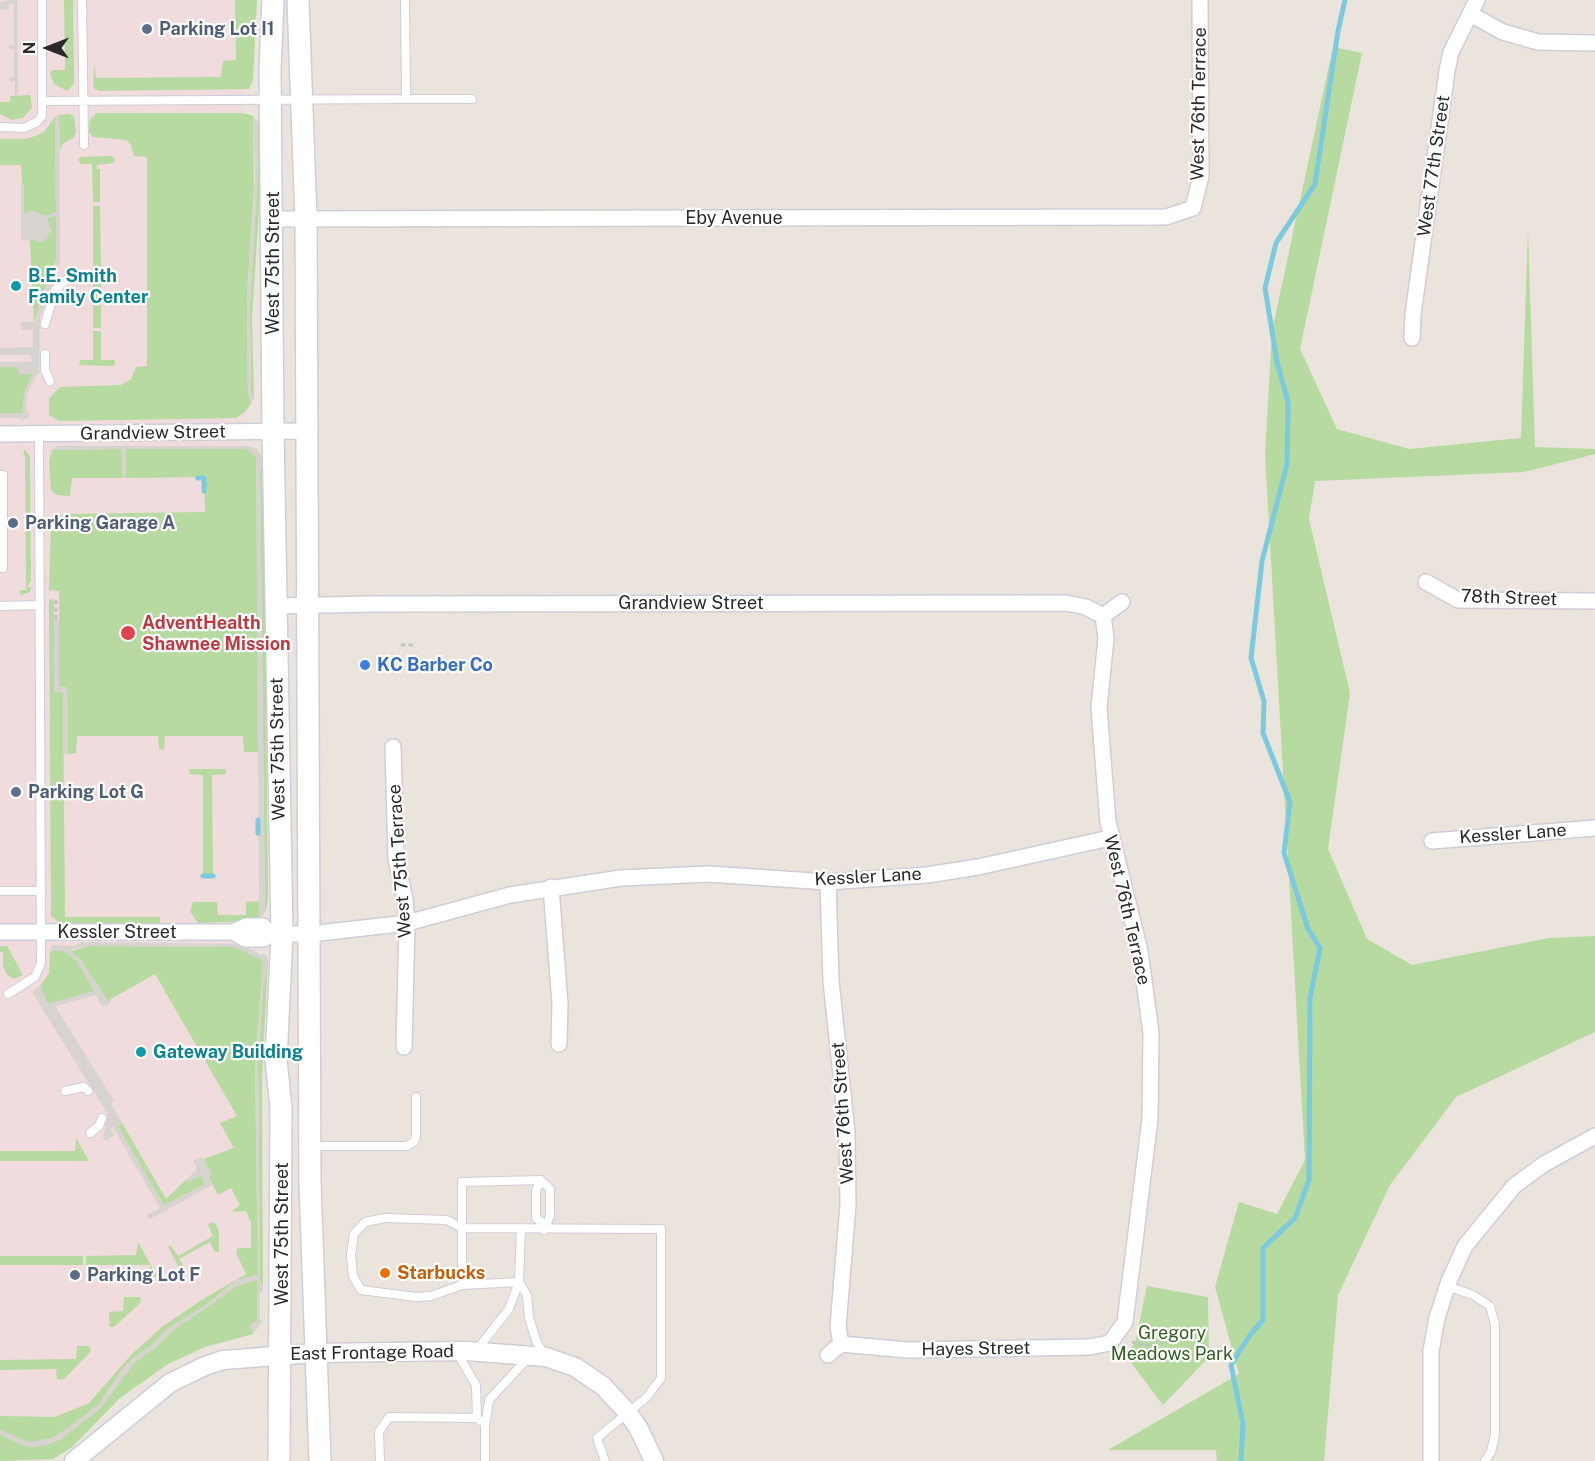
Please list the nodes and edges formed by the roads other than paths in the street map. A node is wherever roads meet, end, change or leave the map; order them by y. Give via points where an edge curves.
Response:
1 (42, 0) edge
2 (82, 0) edge
3 (273, 0) edge
4 (298, 0) edge
5 (405, 0) edge
6 (1200, 0) edge
7 (1477, 0) edge
8 (1470, 14) junction
9 (1595, 43) edge
10 (303, 99) junction
11 (406, 99) junction
12 (472, 99) dead end
13 (272, 100) junction
14 (42, 101) junction
15 (83, 101) junction
16 (0, 127) edge
17 (84, 145) dead end
18 (1194, 208) joint
19 (273, 219) junction
20 (306, 219) junction
21 (68, 278) dead end
22 (45, 324) dead end
23 (1412, 338) dead end
24 (45, 354) dead end
25 (50, 381) dead end
26 (273, 430) junction
27 (305, 431) junction
28 (0, 434) edge
29 (39, 434) junction
30 (0, 476) edge
31 (0, 568) edge
32 (1426, 582) dead end
33 (1595, 601) edge
34 (1122, 602) dead end
35 (40, 605) junction
36 (306, 605) junction
37 (0, 606) edge
38 (276, 606) junction
39 (1103, 616) junction
40 (393, 747) dead end
41 (1595, 828) edge
42 (1110, 838) junction
43 (1432, 841) dead end
44 (828, 882) junction
45 (551, 887) junction
46 (0, 891) edge
47 (41, 891) junction
48 (407, 923) junction
49 (0, 932) edge
50 (41, 932) junction
51 (276, 934) junction
52 (311, 934) junction
53 (8, 994) dead end
54 (559, 1044) dead end
55 (404, 1047) dead end
56 (65, 1091) dead end
57 (88, 1091) dead end
58 (416, 1097) dead end
59 (102, 1118) dead end
60 (90, 1133) dead end
61 (1595, 1136) edge
62 (310, 1146) junction
63 (541, 1180) junction
64 (544, 1227) junction
65 (462, 1228) junction
66 (521, 1229) junction
67 (519, 1282) junction
68 (462, 1285) junction
69 (1447, 1286) junction
70 (1110, 1342) joint
71 (841, 1344) junction
72 (457, 1352) junction
73 (475, 1352) junction
74 (314, 1353) junction
75 (828, 1355) dead end
76 (282, 1356) junction
77 (538, 1356) junction
78 (628, 1413) junction
79 (477, 1418) junction
80 (485, 1426) junction
81 (74, 1461) edge
82 (279, 1461) edge
83 (320, 1461) edge
84 (380, 1461) edge
85 (485, 1461) edge
86 (605, 1461) edge
87 (654, 1461) edge
88 (1431, 1461) edge
89 (1485, 1461) edge

1 - 14 lane
2 - 15 lane
3 - 13 main road, West 75th Street
4 - 10 main road, West 75th Street
5 - 11 lane
6 - 18 street, West 76th Terrace via 1201,176
7 - 8 street, West 77th Street
8 - 9 street via 1503,32 1538,42
8 - 23 street, West 77th Street via 1447,71
10 - 11 lane
10 - 13 lane
10 - 20 main road, West 75th Street
11 - 12 lane
13 - 15 lane
13 - 19 main road, West 75th Street
14 - 15 lane
14 - 16 lane via 42,116 37,122 24,128
15 - 17 lane
18 - 20 street, Eby Avenue via 1166,217
19 - 20 street, Eby Avenue
19 - 26 main road, West 75th Street
20 - 27 main road, West 75th Street
21 - 22 lane via 55,290
24 - 25 lane
26 - 27 street, Grandview Street
26 - 29 street, Grandview Street
26 - 38 main road, West 75th Street
27 - 36 main road, West 75th Street
28 - 29 street, Grandview Street
29 - 35 lane
30 - 31 lane
32 - 33 street, 78th Street via 1458,600
34 - 39 street
35 - 37 lane
35 - 47 lane
36 - 38 street, Grandview Street
36 - 39 street, Grandview Street via 1066,603
36 - 52 main road, West 75th Street
38 - 51 main road, West 75th Street
39 - 42 street, West 76th Terrace via 1106,638 1099,708
40 - 48 street, West 75th Terrace via 396,859
41 - 43 street, Kessler Lane
42 - 44 street, Kessler Lane via 927,875
42 - 70 street, West 76th Terrace via 1140,951 1151,1034 1150,1119 1130,1293 1125,1323
44 - 45 street, Kessler Lane via 708,874 621,878
44 - 71 street, West 76th Street via 831,981 847,1132 848,1205 838,1327
45 - 48 street, Kessler Lane
45 - 54 street via 560,1004
46 - 47 lane
47 - 50 lane
48 - 52 street, Kessler Lane
48 - 55 street, West 75th Terrace
49 - 50 street, Kessler Street
50 - 51 street, Kessler Street via 233,932 245,939 264,939
50 - 53 lane via 39,971
51 - 52 street, Kessler Lane
51 - 76 main road, West 75th Street
52 - 62 main road, West 75th Street
56 - 57 lane via 84,1087
58 - 62 lane via 416,1136 407,1146
59 - 60 lane
61 - 69 street via 1514,1186 1466,1246
62 - 74 main road, West 75th Street
63 - 64 lane via 536,1190 536,1218
63 - 64 lane via 549,1189 550,1216
63 - 65 lane via 462,1182
64 - 66 lane
64 - 78 lane via 661,1229 661,1378
65 - 66 lane
65 - 68 lane
65 - 68 lane via 447,1220 385,1218 365,1222 354,1234 351,1255 353,1276 361,1290 416,1297
66 - 67 lane
67 - 68 lane
67 - 73 lane via 509,1309
67 - 77 lane via 527,1295
69 - 88 street via 1431,1351
69 - 89 lane via 1473,1294 1490,1306 1495,1324 1495,1435
70 - 71 street, Hayes Street via 1089,1347 907,1350
71 - 75 street
72 - 73 street, East Frontage Road
72 - 74 street, East Frontage Road
72 - 79 lane via 476,1385
73 - 77 street, East Frontage Road
74 - 76 street, East Frontage Road
74 - 83 main road, West 75th Street
76 - 81 street, East Frontage Road via 223,1360 186,1374 159,1390
76 - 82 main road, West 75th Street
77 - 78 street, East Frontage Road via 575,1367 603,1386
77 - 80 lane via 489,1400
78 - 86 lane via 597,1438
78 - 87 street, East Frontage Road
79 - 80 lane
79 - 84 lane via 388,1417 379,1432
80 - 85 lane

